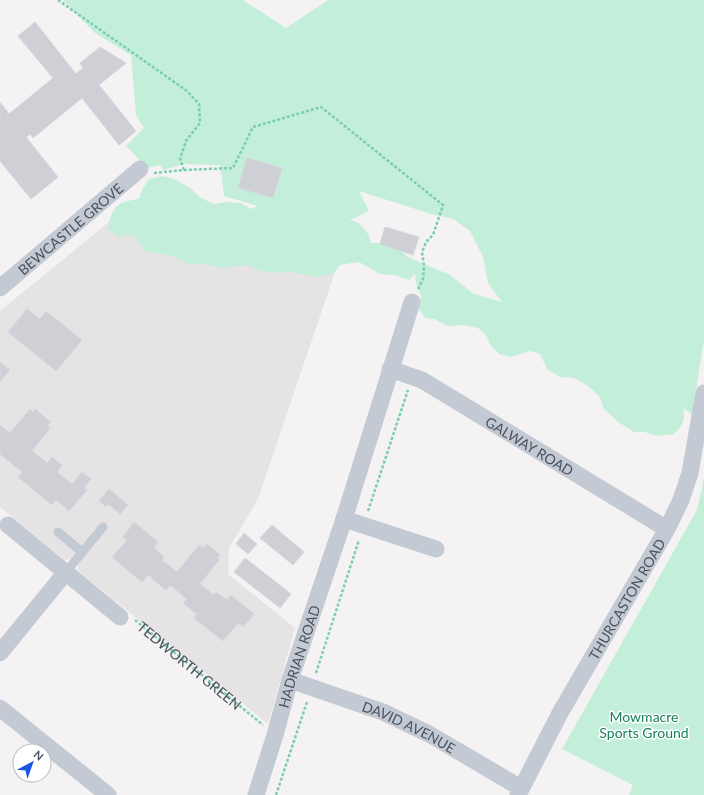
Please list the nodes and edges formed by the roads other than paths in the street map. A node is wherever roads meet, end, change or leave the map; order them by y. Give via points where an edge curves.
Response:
1 (140, 169) road end
2 (0, 288) edge
3 (412, 302) road end
4 (390, 369) junction
5 (704, 393) edge
6 (702, 422) edge
7 (344, 519) junction
8 (8, 525) dead end
9 (103, 527) dead end
10 (667, 529) junction
11 (58, 532) dead end
12 (436, 549) dead end
13 (82, 552) junction
14 (66, 572) junction
15 (120, 617) road end
16 (0, 653) edge
17 (290, 680) junction
18 (0, 708) edge
19 (520, 792) edge
20 (108, 795) edge
21 (256, 795) edge

1 - 2 street, BEWCASTLE GROVE
3 - 4 street, HADRIAN ROAD
4 - 7 street, HADRIAN ROAD
4 - 10 street, GALWAY ROAD via 422,380
5 - 6 street, THURCASTON ROAD
6 - 10 street, THURCASTON ROAD via 688,480
7 - 12 street
7 - 17 street, HADRIAN ROAD
8 - 14 street, TEDWORTH GREEN
9 - 13 lane
10 - 19 street, THURCASTON ROAD via 560,713
11 - 13 lane
13 - 14 lane
14 - 15 street, TEDWORTH GREEN
14 - 16 street
17 - 19 street, DAVID AVENUE via 383,712 429,734
17 - 21 street, HADRIAN ROAD
18 - 20 street

